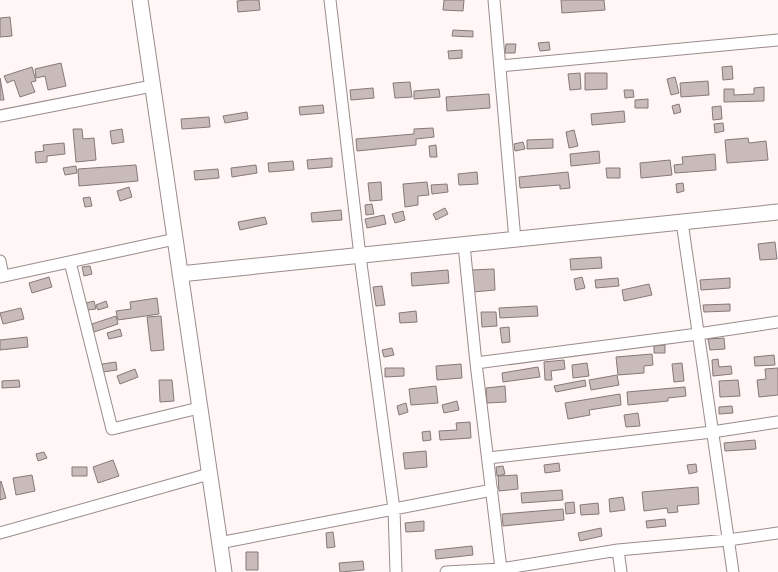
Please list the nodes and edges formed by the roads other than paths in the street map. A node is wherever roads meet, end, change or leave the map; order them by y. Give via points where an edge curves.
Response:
1 (140, 0) edge
2 (330, 0) edge
3 (494, 0) edge
4 (778, 40) edge
5 (500, 66) junction
6 (152, 86) junction
7 (0, 116) edge
8 (778, 212) edge
9 (682, 222) junction
10 (175, 239) junction
11 (515, 240) junction
12 (464, 245) junction
13 (360, 256) junction
14 (0, 261) edge
15 (70, 262) junction
16 (180, 274) junction
17 (2, 277) edge
18 (778, 322) edge
19 (698, 334) junction
20 (476, 363) junction
21 (200, 408) junction
22 (778, 422) edge
23 (712, 432) junction
24 (488, 458) junction
25 (209, 474) junction
26 (492, 490) junction
27 (394, 509) junction
28 (0, 533) edge
29 (778, 533) edge
30 (728, 540) junction
31 (219, 543) junction
32 (618, 550) junction
33 (502, 569) junction
34 (521, 569) edge
35 (224, 572) edge
36 (396, 572) edge
37 (446, 572) edge
38 (621, 572) edge
39 (733, 572) edge

1 - 6 street
2 - 13 street
3 - 5 street
4 - 5 street
5 - 11 street
6 - 7 street
6 - 10 street
8 - 9 street
9 - 11 street
9 - 19 street
10 - 15 street
10 - 16 street
11 - 12 street
12 - 13 street
12 - 20 street
13 - 16 street
13 - 27 street
14 - 17 street
15 - 17 street
15 - 21 street via 112,429
16 - 21 street
18 - 19 street
19 - 20 street
19 - 23 street
20 - 24 street
21 - 25 street
22 - 23 street
23 - 24 street
23 - 30 street
24 - 26 street
25 - 28 street
25 - 31 street
26 - 27 street
26 - 33 street
27 - 31 street
27 - 36 street
29 - 30 street
30 - 32 street
30 - 39 street
31 - 35 street
32 - 34 street
32 - 38 street
33 - 34 street
33 - 37 street

